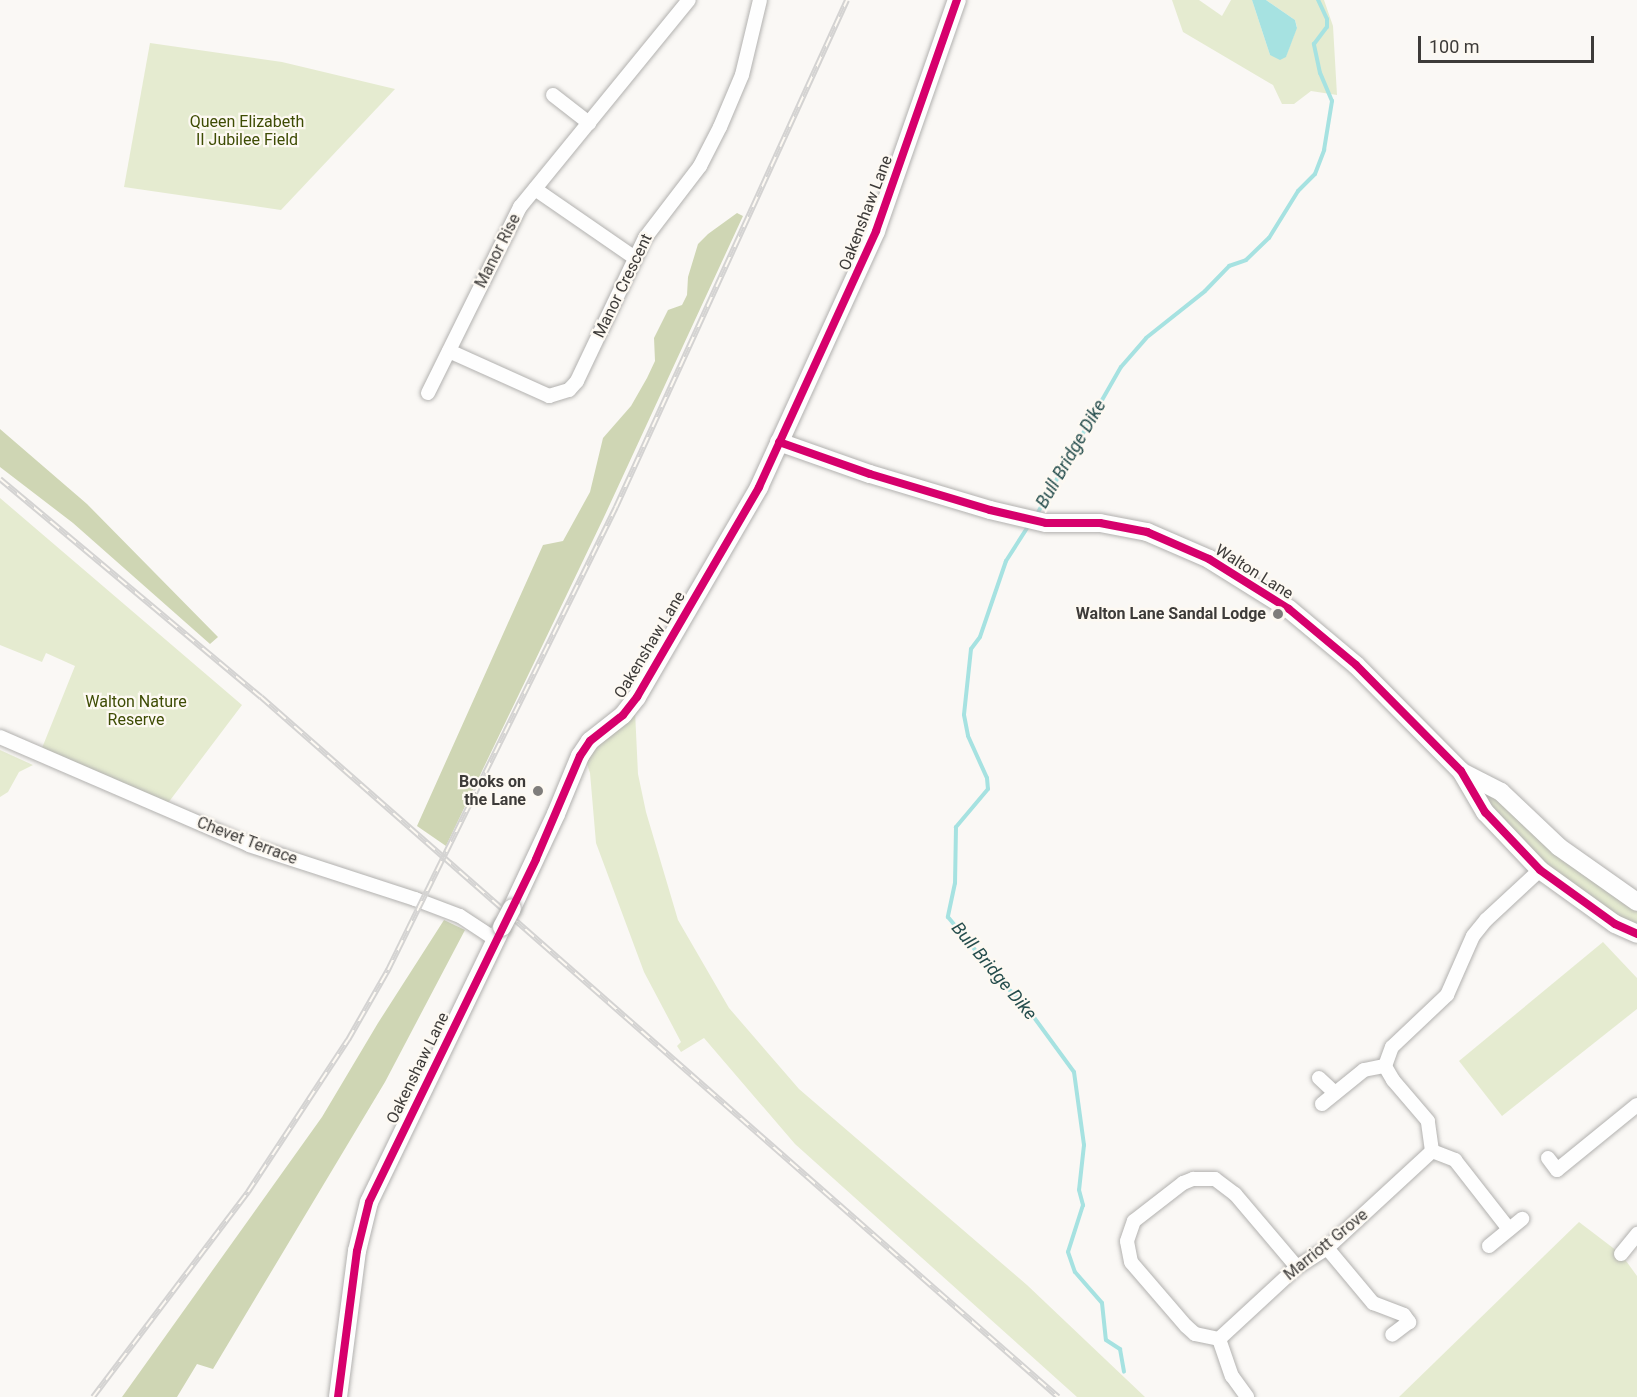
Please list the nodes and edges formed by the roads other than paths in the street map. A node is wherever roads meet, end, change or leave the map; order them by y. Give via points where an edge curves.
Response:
1 (689, 0) edge
2 (760, 0) edge
3 (957, 0) edge
4 (553, 95) dead end
5 (589, 123) junction
6 (535, 189) junction
7 (635, 258) junction
8 (449, 351) junction
9 (428, 393) dead end
10 (779, 442) junction
11 (0, 736) edge
12 (1461, 771) junction
13 (1559, 847) junction
14 (1540, 870) junction
15 (1635, 896) edge
16 (1615, 924) junction
17 (498, 933) junction
18 (1637, 934) edge
19 (1385, 1066) junction
20 (1319, 1078) dead end
21 (1335, 1094) junction
22 (1322, 1104) dead end
23 (1637, 1105) edge
24 (1432, 1151) junction
25 (1548, 1158) dead end
26 (1522, 1219) dead end
27 (1509, 1229) junction
28 (1637, 1234) edge
29 (1489, 1246) dead end
30 (1327, 1248) junction
31 (1621, 1254) dead end
32 (1297, 1267) junction
33 (1392, 1335) dead end
34 (1219, 1339) junction
35 (338, 1397) edge
36 (1247, 1397) edge

1 - 5 street, Manor Rise
2 - 7 street, Manor Crescent via 742,75 720,127 700,166 655,223
3 - 10 street, Oakenshaw Lane via 876,231
4 - 5 street
5 - 6 street, Manor Rise
6 - 7 street
6 - 8 street, Manor Rise via 510,223
7 - 8 street, Manor Crescent via 577,381 569,390 543,394
8 - 9 street, Manor Rise
10 - 12 street, Walton Lane via 870,474 1032,520 1100,523 1147,532 1209,559 1288,609 1356,665
10 - 17 street, Oakenshaw Lane, bridge via 759,487 650,676 623,715 590,741 580,756
11 - 17 street, Chevet Terrace via 249,845 415,898
12 - 13 street, Walton Lane via 1501,792
12 - 14 street, Walton Lane via 1485,812
13 - 14 street
13 - 15 street, Walton Lane
14 - 16 street, Walton Lane
14 - 19 street via 1473,936 1447,995 1392,1047
15 - 16 street
16 - 18 street, Walton Lane
17 - 35 street, Oakenshaw Lane via 369,1202 356,1262
19 - 21 street via 1364,1070
19 - 24 street via 1428,1121
20 - 21 street
21 - 22 street
23 - 25 street via 1557,1170
24 - 27 street via 1455,1160
24 - 30 street, Marriott Grove
26 - 27 street
27 - 29 street
28 - 31 street
30 - 32 street, Marriott Grove
30 - 33 street via 1373,1303 1404,1315 1409,1322
32 - 34 street, Marriott Grove
32 - 34 street via 1235,1194 1215,1179 1182,1183 1134,1221 1127,1240 1131,1262 1195,1334
34 - 36 street via 1233,1376

